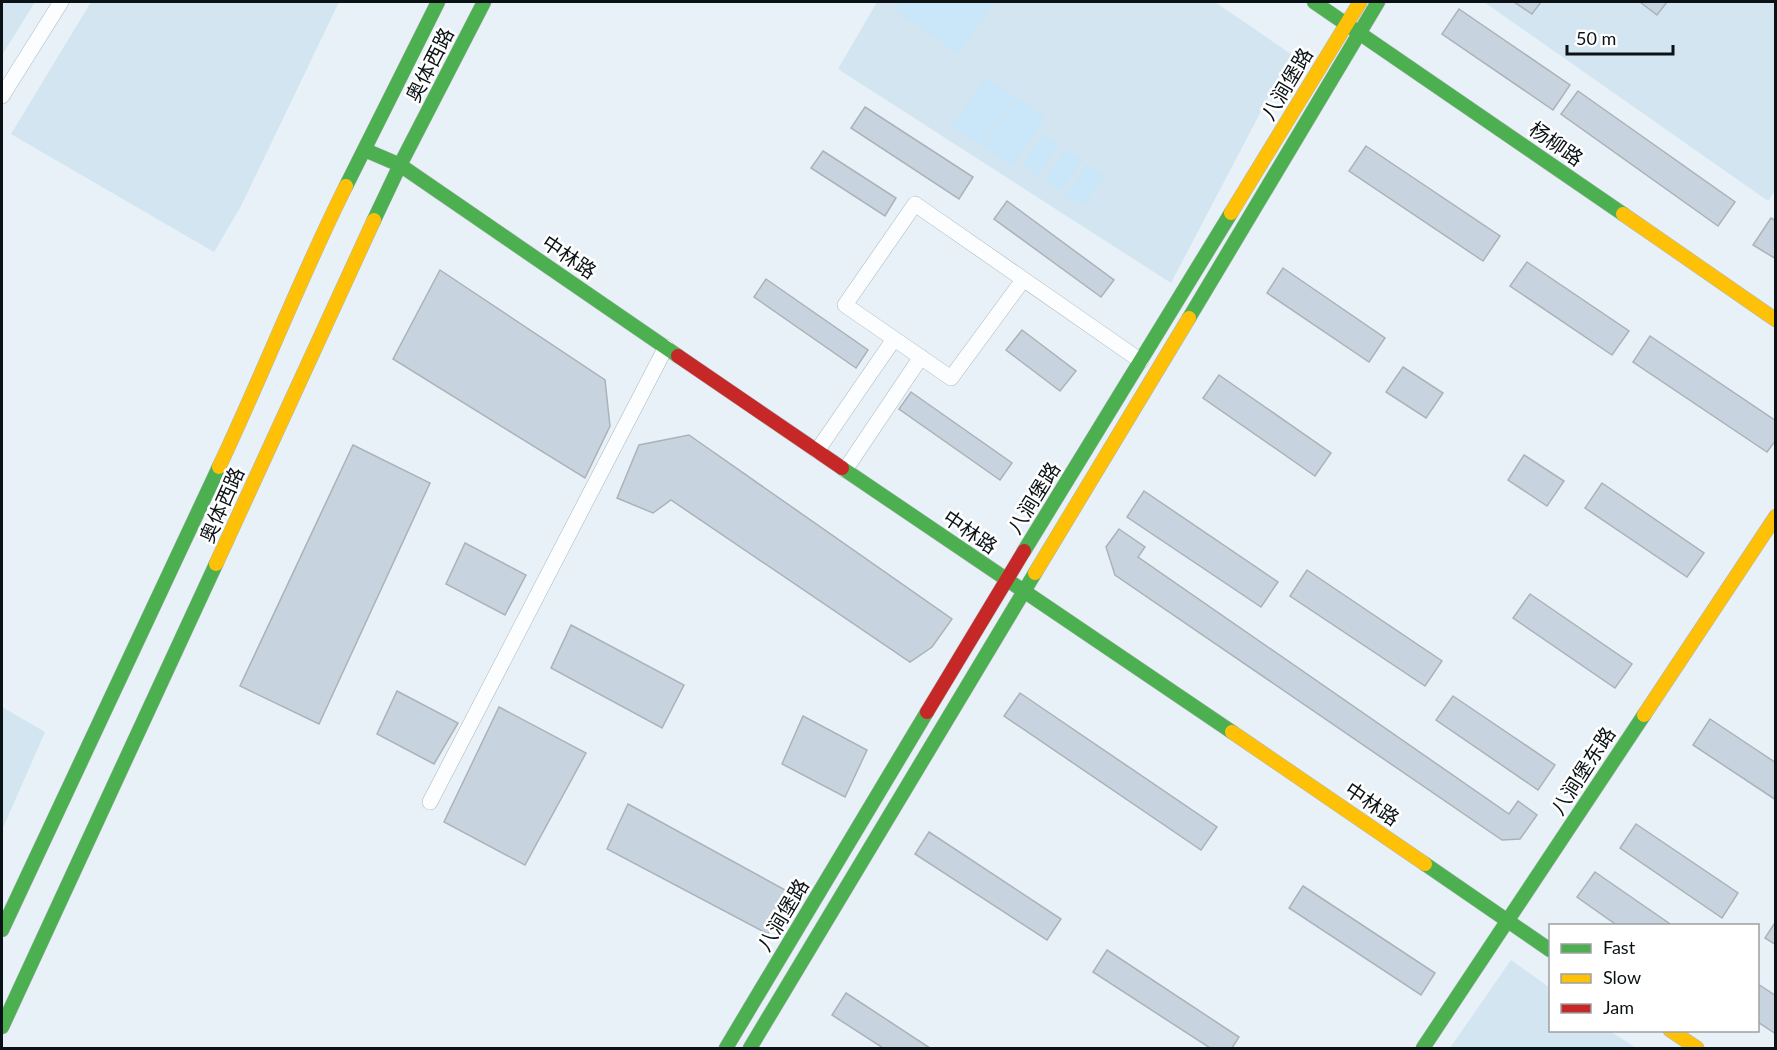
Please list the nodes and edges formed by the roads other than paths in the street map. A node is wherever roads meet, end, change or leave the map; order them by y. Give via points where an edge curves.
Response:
1 (61, 2) edge
2 (438, 2) edge
3 (484, 2) edge
4 (1314, 2) edge
5 (1360, 2) edge
6 (1378, 2) edge
7 (1347, 24) junction
8 (1360, 32) junction
9 (2, 96) edge
10 (365, 150) junction
11 (400, 165) junction
12 (1023, 279) junction
13 (1776, 320) edge
14 (894, 339) junction
15 (666, 348) junction
16 (921, 357) junction
17 (1141, 361) junction
18 (817, 451) junction
19 (845, 470) junction
20 (1776, 516) edge
21 (1006, 581) junction
22 (1023, 591) junction
23 (430, 802) dead end
24 (1508, 921) junction
25 (2, 930) edge
26 (1549, 949) edge
27 (2, 1027) edge
28 (1673, 1032) edge
29 (726, 1048) edge
30 (750, 1048) edge
31 (1423, 1048) edge
32 (1697, 1048) edge

1 - 9 street
2 - 10 street, 奥体西路
3 - 11 street, 奥体西路
4 - 7 street, 杨柳路
5 - 7 street, 八涧堡路
6 - 8 street, 八涧堡路
7 - 8 street, 杨柳路
7 - 17 street, 八涧堡路
8 - 13 street, 杨柳路
8 - 22 street, 八涧堡路
10 - 11 street, 中林路
10 - 25 street, 奥体西路 via 321,235 248,406
11 - 15 street, 中林路
11 - 27 street, 奥体西路
12 - 14 street via 915,204 845,305
12 - 16 street via 951,378
12 - 17 street
14 - 16 street
14 - 18 street
15 - 18 street, 中林路
15 - 23 street
16 - 19 street
17 - 21 street, 八涧堡路
18 - 19 street, 中林路
19 - 21 street, 中林路
20 - 24 street, 八涧堡东路
21 - 22 street, 中林路
21 - 29 street, 八涧堡路
22 - 24 street, 中林路
22 - 30 street, 八涧堡路
24 - 26 street, 中林路
24 - 31 street, 八涧堡东路
28 - 32 street

